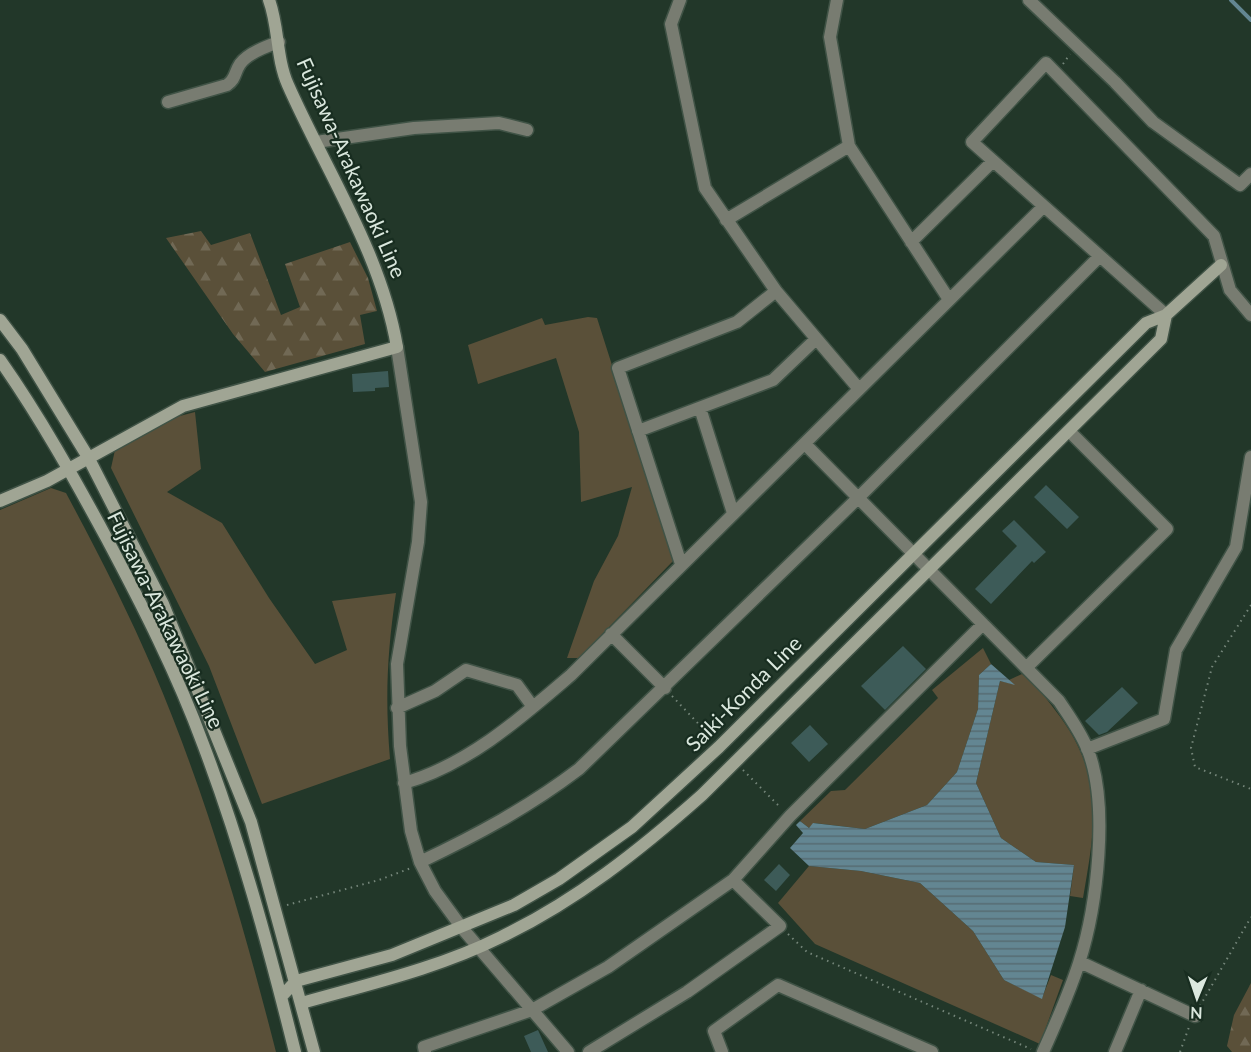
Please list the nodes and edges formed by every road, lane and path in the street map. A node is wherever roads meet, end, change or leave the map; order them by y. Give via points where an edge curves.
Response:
1 (269, 0) edge
2 (680, 0) edge
3 (837, 0) edge
4 (1029, 0) edge
5 (279, 42) junction
6 (1076, 46) junction
7 (1055, 73) junction
8 (168, 102) dead end
9 (527, 130) dead end
10 (316, 142) junction
11 (849, 146) junction
12 (992, 162) junction
13 (1251, 174) edge
14 (1042, 207) junction
15 (726, 220) junction
16 (911, 242) junction
17 (1099, 257) junction
18 (1221, 265) junction
19 (776, 291) junction
20 (948, 298) junction
21 (1166, 315) junction
22 (1251, 315) edge
23 (0, 320) edge
24 (815, 340) junction
25 (397, 347) junction
26 (0, 360) edge
27 (859, 389) junction
28 (700, 408) junction
29 (638, 431) junction
30 (1069, 431) junction
31 (805, 444) junction
32 (88, 457) junction
33 (1251, 457) edge
34 (69, 468) junction
35 (858, 498) junction
36 (0, 501) edge
37 (733, 513) junction
38 (912, 552) junction
39 (681, 564) junction
40 (929, 570) junction
41 (1251, 604) edge
42 (984, 624) junction
43 (611, 634) junction
44 (1027, 668) junction
45 (665, 688) junction
46 (533, 707) junction
47 (397, 708) junction
48 (711, 737) dead end
49 (1087, 748) junction
50 (742, 769) dead end
51 (404, 783) junction
52 (1251, 789) edge
53 (790, 816) junction
54 (417, 864) junction
55 (733, 880) junction
56 (287, 904) dead end
57 (1251, 917) edge
58 (780, 926) junction
59 (462, 928) junction
60 (478, 948) junction
61 (1080, 962) junction
62 (296, 981) junction
63 (1141, 990) junction
64 (281, 997) junction
65 (302, 1003) junction
66 (532, 1010) junction
67 (1195, 1016) junction
68 (295, 1052) edge
69 (314, 1052) edge
70 (425, 1052) edge
71 (567, 1052) edge
72 (589, 1052) edge
73 (722, 1052) edge
74 (932, 1052) edge
75 (1041, 1052) edge
76 (1115, 1052) edge
77 (1180, 1052) edge

1 - 5 street, Fujisawa-Arakawaoki Line
2 - 15 street via 670,24 705,188
3 - 11 street via 830,37
4 - 6 street
5 - 8 street via 239,65 235,80 227,85
5 - 10 street, Fujisawa-Arakawaoki Line via 287,82
6 - 7 path
6 - 13 street via 1153,122 1240,185
7 - 12 street via 1046,63 972,142
7 - 18 street via 1214,236
9 - 10 street via 499,123 414,128
10 - 25 street, Fujisawa-Arakawaoki Line via 372,261
11 - 15 street
11 - 16 street
12 - 14 street
12 - 16 street
14 - 17 street
14 - 20 street
15 - 19 street
16 - 20 street
17 - 21 street
17 - 35 street
18 - 21 street, Saiki-Konda Line
18 - 22 street via 1230,290
19 - 24 street
19 - 29 street via 737,322 618,368
20 - 27 street
21 - 30 street, Saiki-Konda Line via 1161,339
21 - 38 street, Saiki-Konda Line via 1146,323
23 - 32 street, Fujisawa-Arakawaoki Line
24 - 27 street
24 - 28 street via 773,380
25 - 32 street via 183,406
25 - 47 street via 421,502 397,664
26 - 34 street, Fujisawa-Arakawaoki Line
27 - 31 street
28 - 29 street
28 - 37 street
29 - 39 street
30 - 40 street, Saiki-Konda Line
30 - 44 street via 1167,529
31 - 35 street
31 - 37 street
32 - 34 street
32 - 62 street, Fujisawa-Arakawaoki Line via 163,604 226,756 250,822
33 - 49 street via 1236,547 1176,650 1164,718
34 - 36 street
34 - 64 street, Fujisawa-Arakawaoki Line via 138,597 203,743 245,866
35 - 38 street
35 - 45 street
37 - 39 street
38 - 40 street
38 - 59 street, Saiki-Konda Line via 719,747 632,827 559,879
39 - 43 street
40 - 42 street
40 - 60 street, Saiki-Konda Line via 702,795 641,849 570,899
41 - 52 path via 1212,667 1191,748 1195,767
42 - 44 street
42 - 53 street
43 - 45 street
43 - 46 street
44 - 49 street via 1059,701
45 - 48 path
45 - 54 street via 595,755 547,794
46 - 47 street via 518,685 466,670 435,691
46 - 51 street via 480,746
47 - 51 street
49 - 61 street via 1097,786 1100,821
50 - 53 path
51 - 54 street
53 - 55 street
54 - 56 path via 380,880
54 - 59 street
55 - 58 street
55 - 66 street via 608,967
57 - 67 path
58 - 72 street via 687,992
58 - 75 path via 807,952
59 - 60 street
59 - 62 street, Saiki-Konda Line via 392,955
60 - 65 street, Saiki-Konda Line
60 - 66 street
61 - 63 street
61 - 75 street
62 - 64 street
62 - 65 street, Fujisawa-Arakawaoki Line
63 - 67 street
63 - 76 street
64 - 65 street
64 - 68 street, Fujisawa-Arakawaoki Line
65 - 69 street, Fujisawa-Arakawaoki Line
66 - 70 street via 424,1047
66 - 71 street
67 - 77 path
73 - 74 street via 714,1031 778,985

